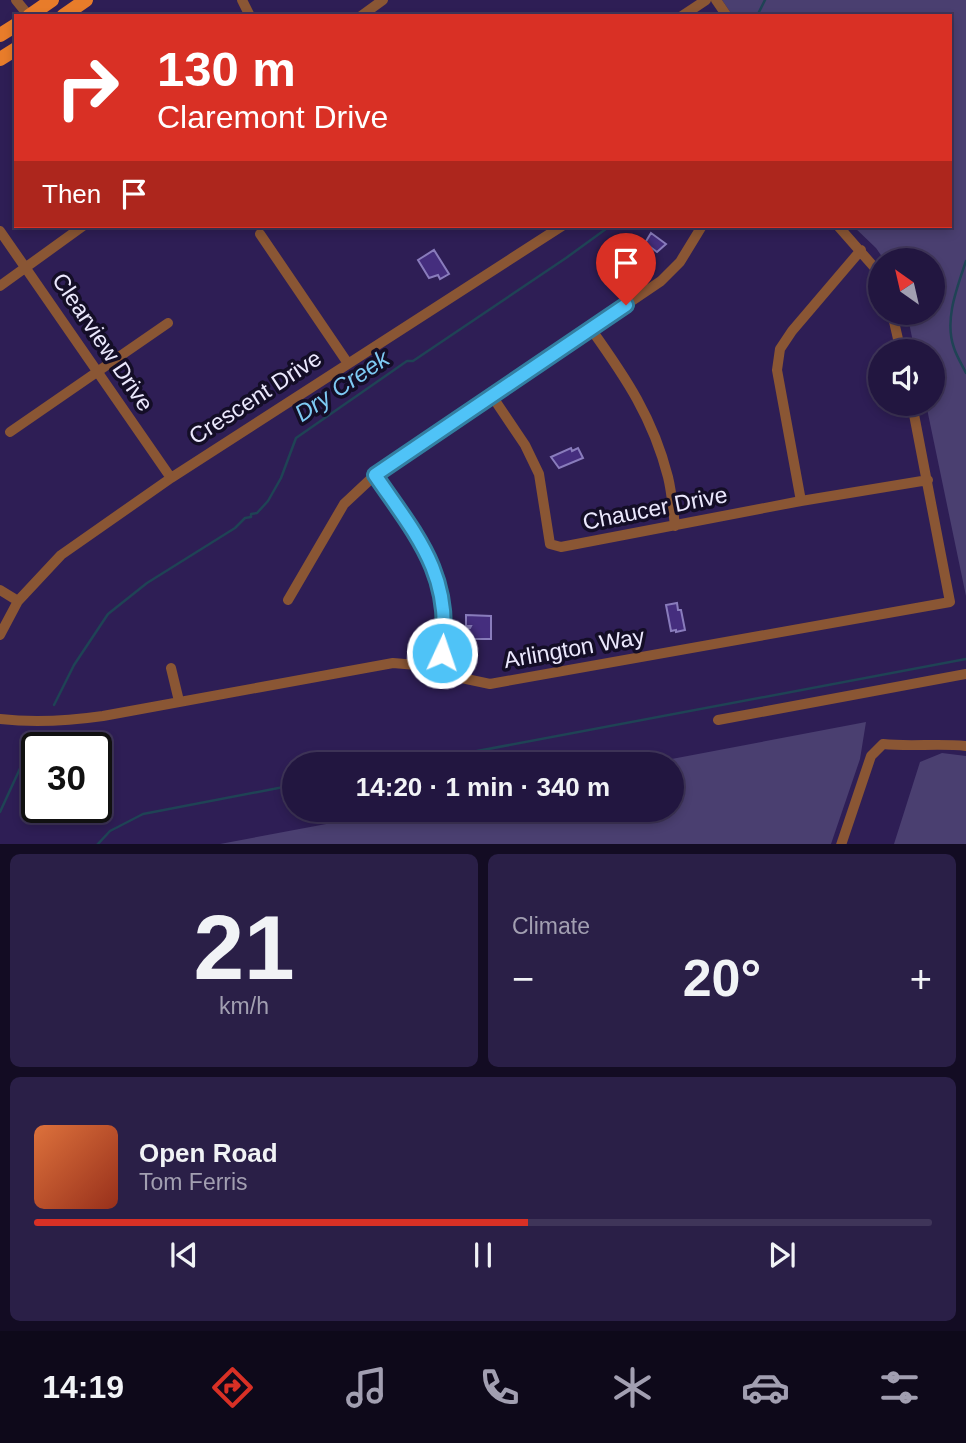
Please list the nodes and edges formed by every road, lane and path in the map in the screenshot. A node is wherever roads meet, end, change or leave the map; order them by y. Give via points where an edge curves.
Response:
1 (16, 0) edge
2 (86, 0) edge
3 (706, 0) edge
4 (49, 1) edge
5 (380, 1) edge
6 (27, 14) edge
7 (32, 14) edge
8 (67, 14) edge
9 (364, 14) edge
10 (685, 14) edge
11 (80, 228) edge
12 (559, 228) edge
13 (701, 228) edge
14 (840, 228) edge
15 (0, 231) edge
16 (260, 234) dead end
17 (861, 250) junction
18 (868, 259) edge
19 (27, 268) junction
20 (0, 286) edge
21 (168, 323) dead end
22 (591, 329) junction
23 (347, 362) junction
24 (97, 371) junction
25 (492, 396) junction
26 (915, 416) edge
27 (10, 432) dead end
28 (375, 475) junction
29 (171, 478) junction
30 (928, 480) junction
31 (801, 501) junction
32 (675, 526) junction
33 (0, 590) edge
34 (288, 600) dead end
35 (18, 601) junction
36 (0, 635) edge
37 (440, 667) junction
38 (171, 668) dead end
39 (966, 674) edge
40 (179, 701) junction
41 (0, 719) edge
42 (718, 720) dead end
43 (966, 746) edge
44 (841, 844) edge

1 - 6 street
2 - 8 main road
3 - 10 street
4 - 7 main road
5 - 9 street
11 - 19 street
12 - 23 street, Crescent Drive
13 - 22 street via 680,262 661,281
14 - 17 street
15 - 19 street, Clearview Drive
16 - 23 street
17 - 18 street
17 - 31 street via 780,349 777,370
19 - 20 street
19 - 24 street, Clearview Drive
21 - 24 street
22 - 25 street
22 - 32 street via 631,385 655,433 669,480
23 - 29 street, Crescent Drive
24 - 27 street
24 - 29 street, Clearview Drive
25 - 28 street
25 - 32 street, Chaucer Drive via 539,474 550,544 561,547
26 - 30 street
28 - 34 street via 345,505
28 - 37 street via 426,549 436,574 444,606
29 - 35 street, Crescent Drive via 61,555
30 - 31 street, Chaucer Drive
30 - 37 street, Arlington Way via 950,602 490,684 457,677
31 - 32 street, Chaucer Drive
33 - 35 street
35 - 36 street, Crescent Drive
37 - 40 street, Arlington Way via 393,663
38 - 40 street
39 - 42 street
40 - 41 street, Arlington Way via 58,722
43 - 44 street via 883,744 871,756

